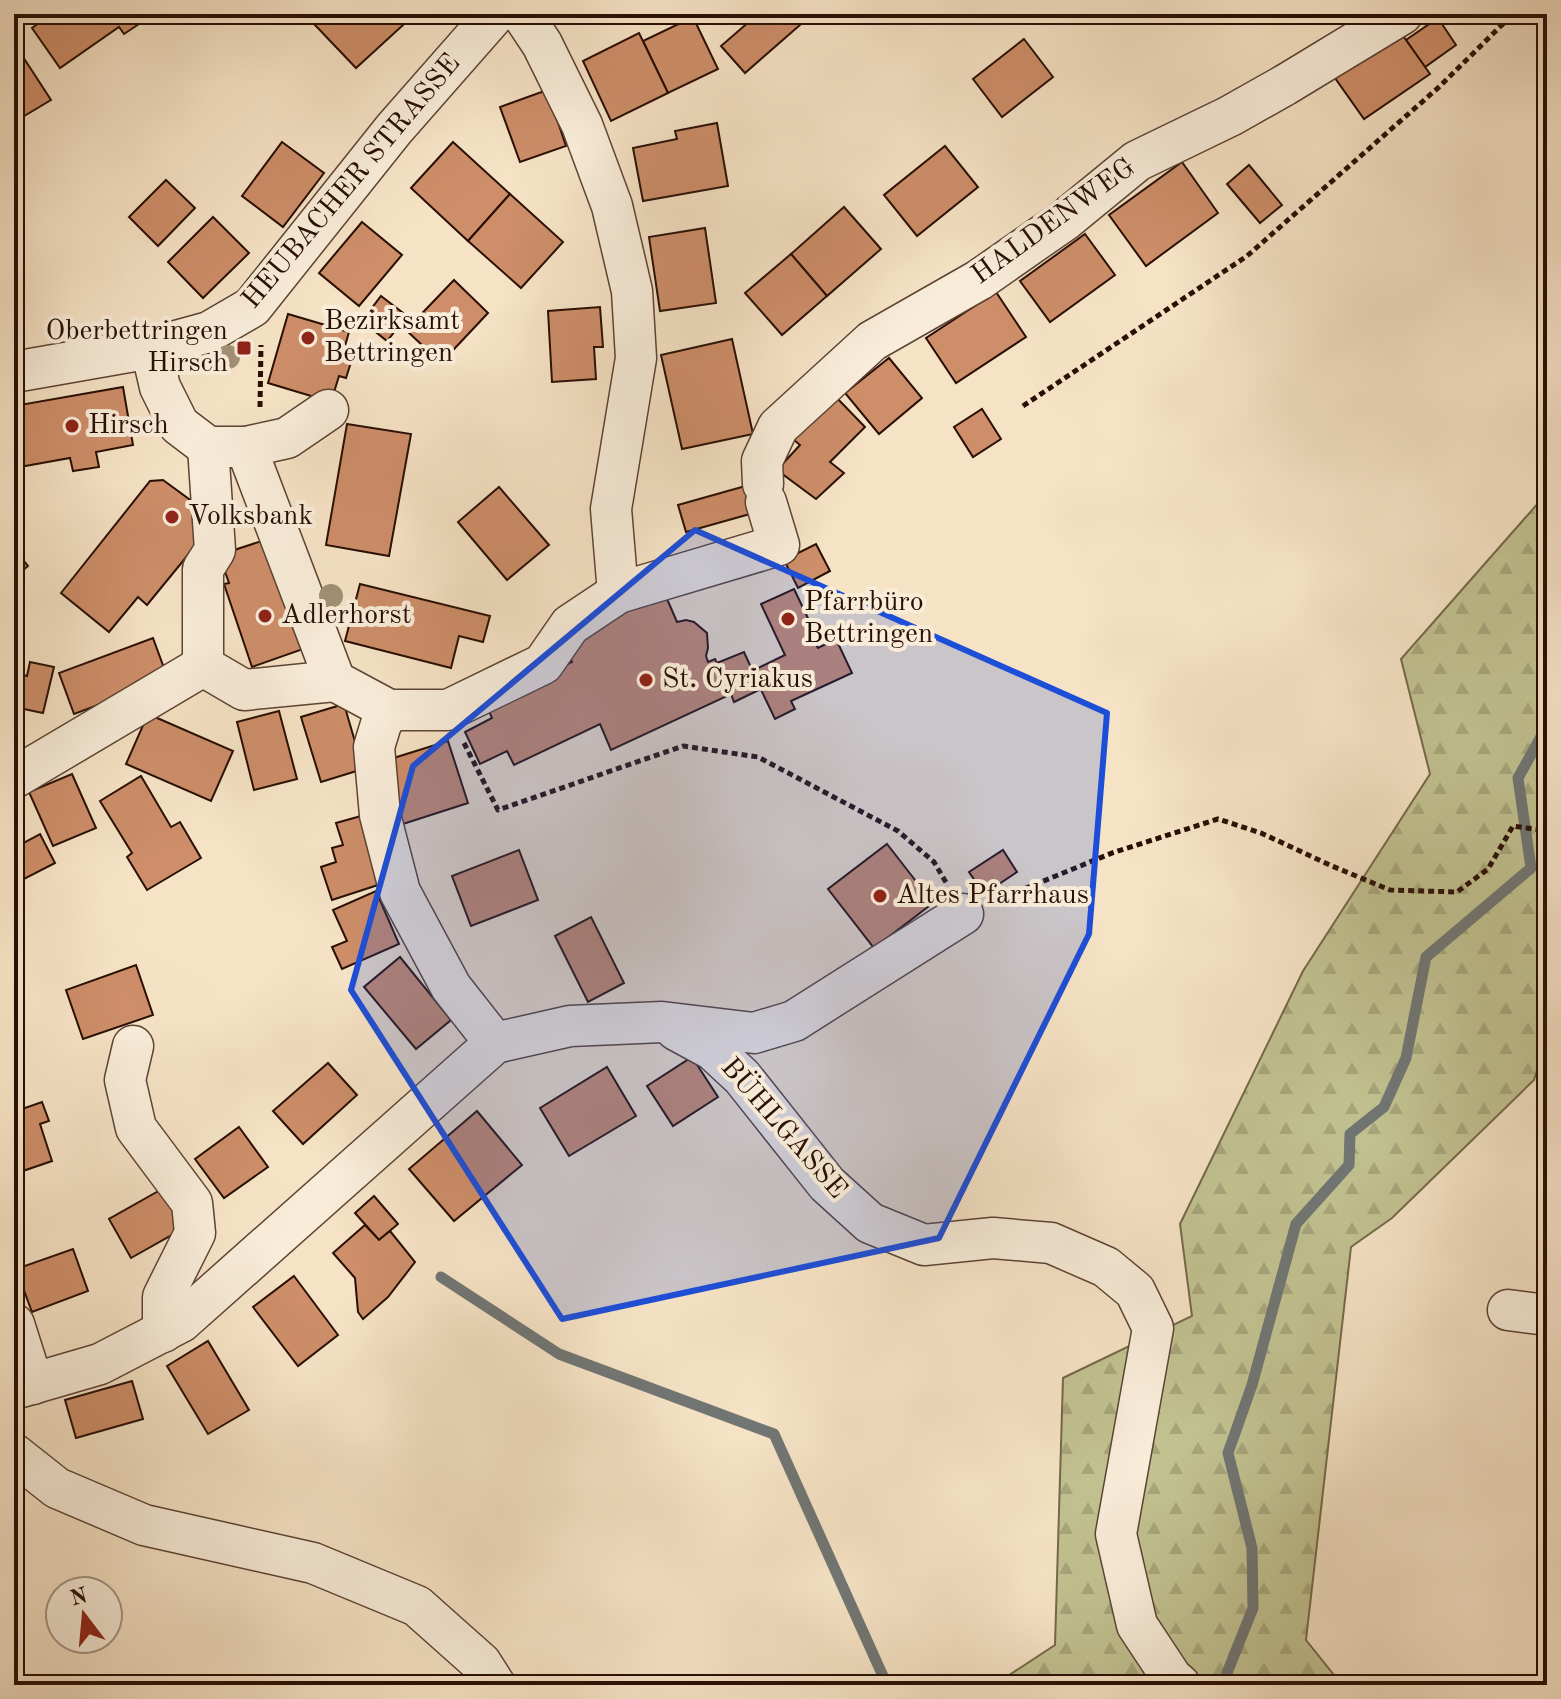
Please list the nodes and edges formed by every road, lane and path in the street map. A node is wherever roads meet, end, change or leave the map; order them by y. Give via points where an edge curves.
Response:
1 (495, 14) edge
2 (522, 14) edge
3 (1402, 14) edge
4 (1513, 14) edge
5 (262, 294) junction
6 (151, 348) junction
7 (14, 372) edge
8 (1023, 406) dead end
9 (328, 410) dead end
10 (238, 446) junction
11 (618, 593) junction
12 (203, 666) junction
13 (335, 681) junction
14 (389, 710) junction
15 (448, 710) junction
16 (14, 778) edge
17 (1547, 831) edge
18 (963, 914) junction
19 (662, 1022) junction
20 (495, 1043) junction
21 (133, 1046) dead end
22 (1508, 1310) dead end
23 (1547, 1315) edge
24 (14, 1324) edge
25 (163, 1332) junction
26 (23, 1386) edge
27 (14, 1454) edge
28 (1176, 1681) edge
29 (495, 1685) edge

1 - 5 street, HEUBACHER STRASSE via 394,129
2 - 11 street via 582,125 612,206 632,291 636,358 611,509
3 - 11 street, HALDENWEG via 1244,108 1137,161 979,280 872,341 778,427 762,461 764,493 779,545
4 - 8 path via 1439,87 1247,256
5 - 6 street, HEUBACHER STRASSE via 252,307 209,332
5 - 10 path
6 - 7 street, HEUBACHER STRASSE
6 - 10 street via 160,387 179,425
9 - 10 street via 287,438
10 - 12 street via 215,550 203,569
10 - 13 street
11 - 15 street via 570,625 543,664
12 - 13 street via 244,690
12 - 16 street
13 - 14 street
14 - 15 street
14 - 20 street via 374,747 380,815 400,892 451,987
15 - 18 path via 498,810 683,746 758,757 898,831 934,862
17 - 18 path via 1513,826 1488,869 1457,892 1390,890 1218,819 1112,853
18 - 19 street via 794,1021 754,1033
19 - 20 street via 570,1026
19 - 28 street, BÜHLGASSE via 713,1050 742,1077 827,1184 870,1223 924,1245 993,1238 1051,1243 1106,1267 1135,1291 1153,1328 1116,1534 1137,1625
20 - 25 street via 181,1322
21 - 25 street via 125,1080 136,1128 192,1203 194,1218 195,1233 163,1297
22 - 23 street
24 - 26 street
25 - 26 street via 100,1364
27 - 29 street via 57,1488 144,1525 313,1563 417,1606 481,1663

